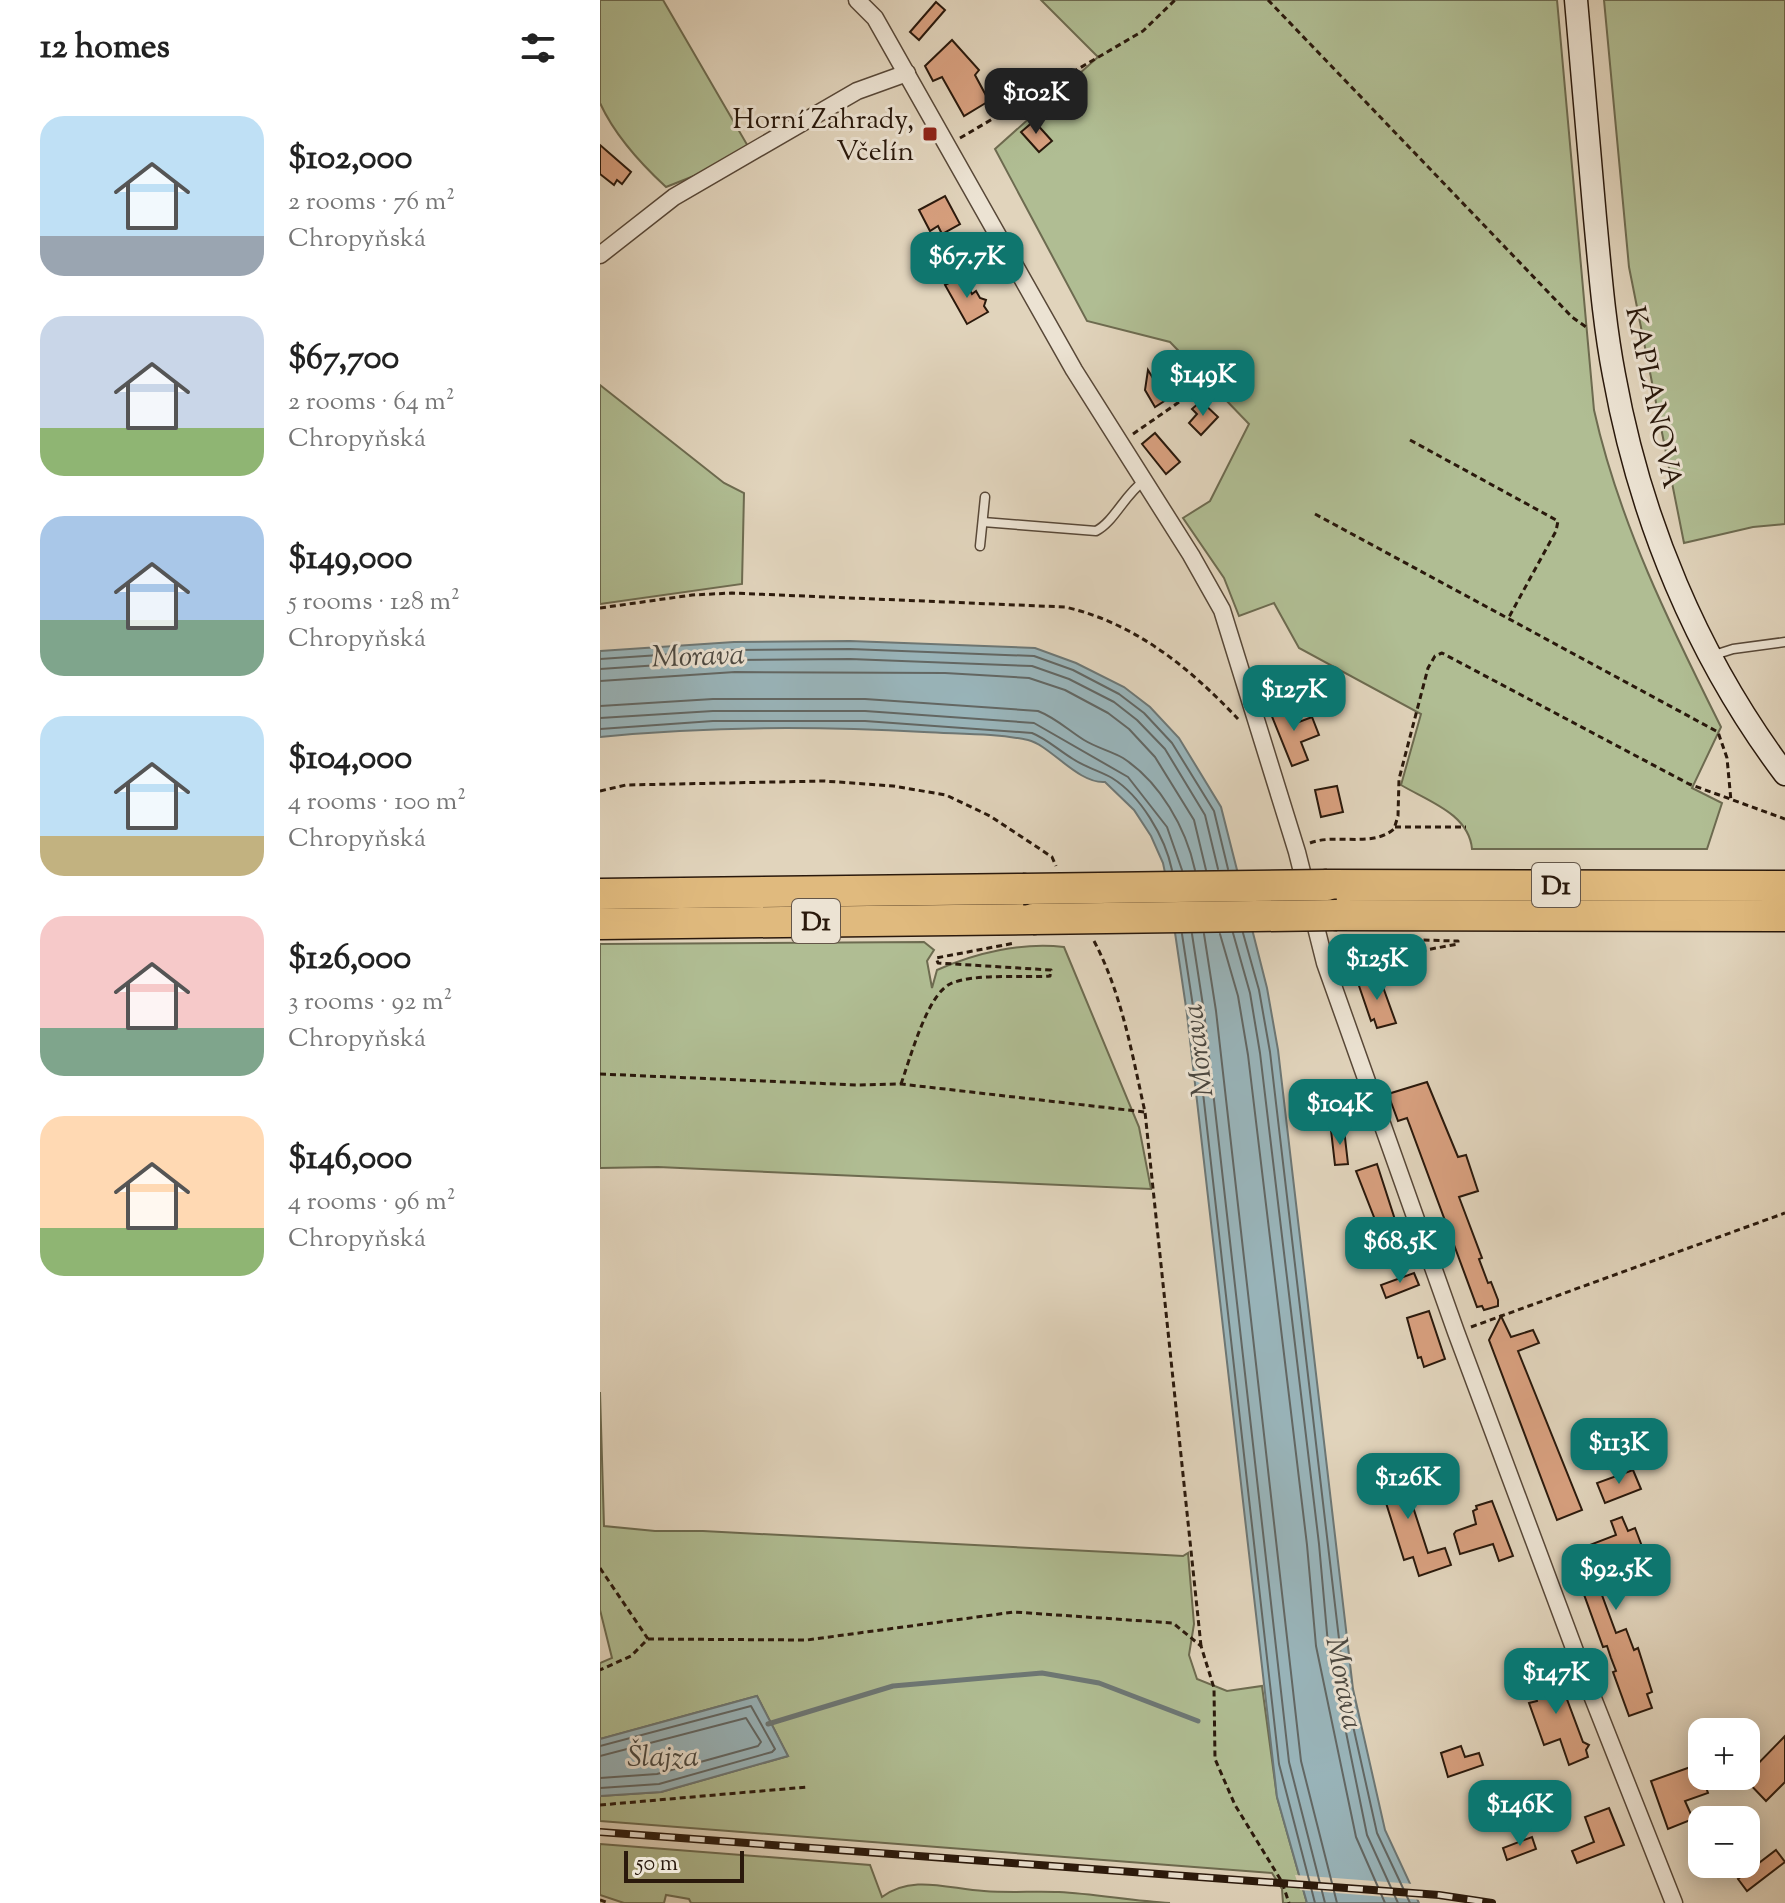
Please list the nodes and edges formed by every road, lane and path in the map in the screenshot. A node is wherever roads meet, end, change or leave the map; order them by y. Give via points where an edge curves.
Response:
1 (857, 0) edge
2 (1175, 0) edge
3 (1268, 0) edge
4 (1576, 0) edge
5 (907, 73) junction
6 (948, 145) junction
7 (600, 255) edge
8 (1608, 337) junction
9 (1192, 393) dead end
10 (1410, 440) dead end
11 (1120, 443) junction
12 (1144, 481) junction
13 (985, 497) dead end
14 (1315, 514) dead end
15 (983, 522) junction
16 (980, 546) dead end
17 (600, 608) edge
18 (1509, 617) junction
19 (1785, 642) edge
20 (1710, 657) junction
21 (1264, 747) junction
22 (1785, 774) edge
23 (600, 791) edge
24 (1731, 801) junction
25 (1785, 819) edge
26 (1395, 827) junction
27 (1466, 827) dead end
28 (1297, 852) junction
29 (1058, 870) dead end
30 (1785, 886) edge
31 (600, 894) edge
32 (1785, 916) edge
33 (600, 924) edge
34 (1027, 930) junction
35 (1090, 933) dead end
36 (1415, 940) dead end
37 (1325, 963) junction
38 (600, 1074) edge
39 (901, 1084) junction
40 (1145, 1112) junction
41 (1785, 1213) edge
42 (1456, 1332) junction
43 (600, 1568) edge
44 (648, 1639) junction
45 (1201, 1646) junction
46 (600, 1670) edge
47 (807, 1787) dead end
48 (600, 1805) edge
49 (600, 1900) edge
50 (609, 1903) edge
51 (1289, 1903) edge
52 (1674, 1903) edge

1 - 5 street via 875,18
2 - 6 path via 1143,31
3 - 8 path via 1572,317 1596,335
4 - 8 main road, KAPLANOVA
5 - 6 street
5 - 7 street via 857,91 674,197
6 - 11 street
8 - 20 main road, KAPLANOVA via 1643,494
9 - 11 path
10 - 18 path via 1558,521
11 - 12 street
12 - 15 lane via 1096,531
12 - 21 street via 1222,610
13 - 15 lane
14 - 18 path
15 - 16 lane
17 - 21 path via 692,595 778,593 1083,611 1149,640 1214,693
18 - 24 path via 1718,732 1727,758
19 - 20 lane
20 - 22 main road, KAPLANOVA
21 - 28 street
23 - 29 path via 626,785 824,781 946,795 990,816 1052,857
24 - 25 path
24 - 26 path via 1439,654 1428,668 1399,779
26 - 27 path
26 - 28 path via 1380,838 1330,838
28 - 37 street
30 - 31 highway, D1, bridge via 1327,885
32 - 34 highway, D1, bridge via 1337,915
33 - 34 highway, D1
34 - 39 path via 936,958 938,963 1051,970 1050,976 948,985 934,998
35 - 40 path via 1127,1030
36 - 37 path via 1458,944
37 - 42 street
38 - 39 path
39 - 40 path
40 - 45 path
41 - 42 path
42 - 52 street
43 - 44 path
44 - 45 path via 807,1640 1014,1612 1173,1623
44 - 46 path via 631,1656
45 - 51 path via 1214,1688 1215,1759
47 - 48 path
49 - 50 path

